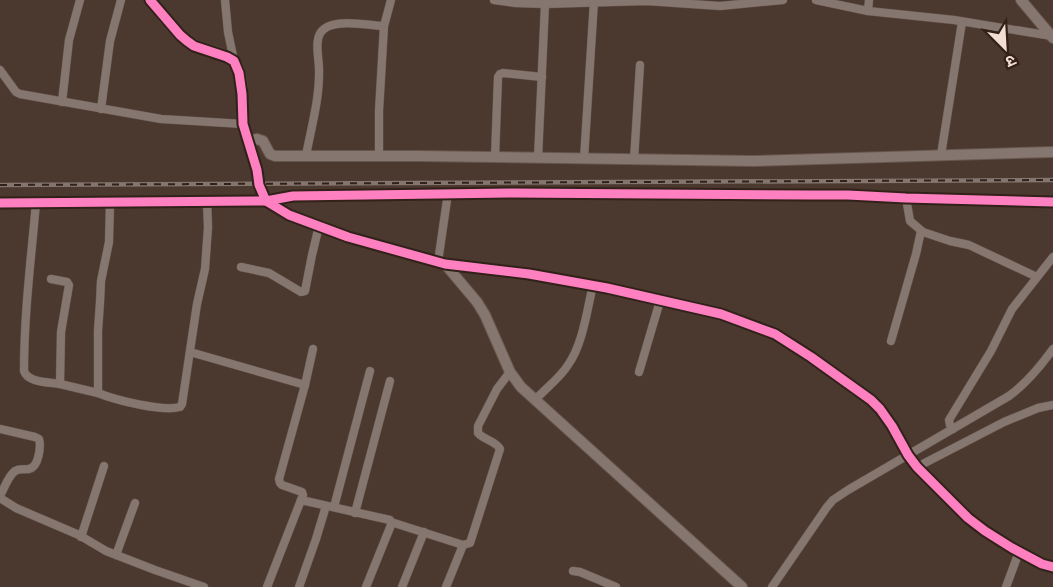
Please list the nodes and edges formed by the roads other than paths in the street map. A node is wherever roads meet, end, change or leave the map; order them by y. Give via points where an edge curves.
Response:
1 (80, 0) edge
2 (121, 0) edge
3 (150, 0) edge
4 (225, 0) edge
5 (391, 0) edge
6 (494, 0) edge
7 (609, 0) edge
8 (646, 0) edge
9 (780, 0) edge
10 (816, 0) edge
11 (869, 0) edge
12 (1021, 0) edge
13 (594, 1) edge
14 (761, 1) edge
15 (721, 3) edge
16 (545, 4) junction
17 (868, 11) junction
18 (962, 22) junction
19 (384, 26) junction
20 (1052, 37) edge
21 (234, 61) junction
22 (640, 65) dead end
23 (0, 69) edge
24 (542, 77) junction
25 (62, 102) junction
26 (101, 109) junction
27 (243, 124) junction
28 (1053, 152) edge
29 (941, 155) junction
30 (306, 156) junction
31 (379, 156) junction
32 (495, 157) junction
33 (538, 158) junction
34 (584, 159) junction
35 (634, 160) junction
36 (448, 194) junction
37 (906, 198) junction
38 (265, 199) junction
39 (207, 202) junction
40 (1053, 202) edge
41 (0, 203) edge
42 (36, 203) junction
43 (111, 203) junction
44 (319, 226) junction
45 (921, 231) junction
46 (1053, 257) edge
47 (441, 263) junction
48 (241, 267) dead end
49 (1037, 277) junction
50 (51, 279) dead end
51 (593, 285) junction
52 (660, 301) junction
53 (891, 341) dead end
54 (313, 349) dead end
55 (1053, 349) edge
56 (190, 352) junction
57 (370, 370) dead end
58 (510, 372) junction
59 (639, 372) dead end
60 (390, 381) dead end
61 (60, 384) junction
62 (305, 385) junction
63 (98, 393) junction
64 (536, 399) junction
65 (1053, 405) edge
66 (0, 429) edge
67 (953, 429) junction
68 (908, 455) junction
69 (104, 466) dead end
70 (917, 467) junction
71 (0, 497) edge
72 (301, 500) junction
73 (135, 503) dead end
74 (330, 507) junction
75 (355, 513) junction
76 (391, 522) junction
77 (424, 532) junction
78 (81, 537) junction
79 (463, 545) junction
80 (1019, 552) junction
81 (116, 555) junction
82 (1053, 567) edge
83 (573, 571) dead end
84 (204, 587) edge
85 (267, 587) edge
86 (298, 587) edge
87 (366, 587) edge
88 (402, 587) edge
89 (446, 587) edge
90 (616, 587) edge
91 (742, 587) edge
92 (772, 587) edge
93 (1006, 587) edge

1 - 25 street via 69,40
2 - 26 street via 110,41
3 - 21 street via 187,41
4 - 21 street
5 - 19 street
6 - 16 street
7 - 8 street
7 - 13 street
8 - 15 street
9 - 14 street
10 - 17 street
11 - 17 street
12 - 20 street
13 - 16 street
13 - 34 street
14 - 15 street
16 - 24 street
17 - 18 street
18 - 20 street
18 - 29 street
19 - 30 street via 336,23 321,31 319,80
19 - 31 street
21 - 27 street via 242,94
22 - 35 street
23 - 25 street via 16,92
24 - 32 street via 503,73 498,77
24 - 33 street
25 - 26 street
26 - 27 street via 161,119
27 - 30 street via 250,145 257,139 275,156
28 - 29 street
29 - 35 street
30 - 31 street
31 - 32 street
32 - 33 street
33 - 34 street
34 - 35 street
36 - 37 street
36 - 38 street
36 - 47 street
37 - 40 street
37 - 45 street via 910,221
38 - 39 street
38 - 44 street via 290,215
39 - 43 street
39 - 56 street via 205,269
41 - 42 street
42 - 43 street
42 - 61 street via 24,371 38,381
43 - 63 street via 101,281
44 - 47 street
44 - 48 street via 305,291 269,273
45 - 49 street via 969,245
45 - 53 street
46 - 49 street
47 - 51 street
47 - 58 street via 477,302
49 - 67 street via 1012,309 949,420
50 - 61 street via 69,285 61,332
51 - 52 street
51 - 64 street via 572,359
52 - 59 street
52 - 68 street via 721,314 775,334 871,400
54 - 62 street
55 - 67 street via 1023,386
56 - 62 street
56 - 63 street via 180,407 155,407
57 - 74 street
58 - 64 street
58 - 79 street via 478,426 480,436 500,449 471,541
60 - 75 street
61 - 63 street
62 - 72 street via 279,482 302,492
64 - 91 street
65 - 70 street via 1004,422
66 - 71 street via 35,437 40,442 36,463 30,469 14,471
67 - 68 street
68 - 70 street
68 - 92 street via 833,500
69 - 78 street
70 - 80 street via 973,522
71 - 78 street
72 - 74 street
72 - 85 street
73 - 81 street
74 - 75 street
74 - 86 street
75 - 76 street
76 - 77 street
76 - 87 street
77 - 79 street
77 - 88 street
78 - 81 street
79 - 89 street
80 - 82 street
80 - 93 street
81 - 84 street
83 - 90 street

